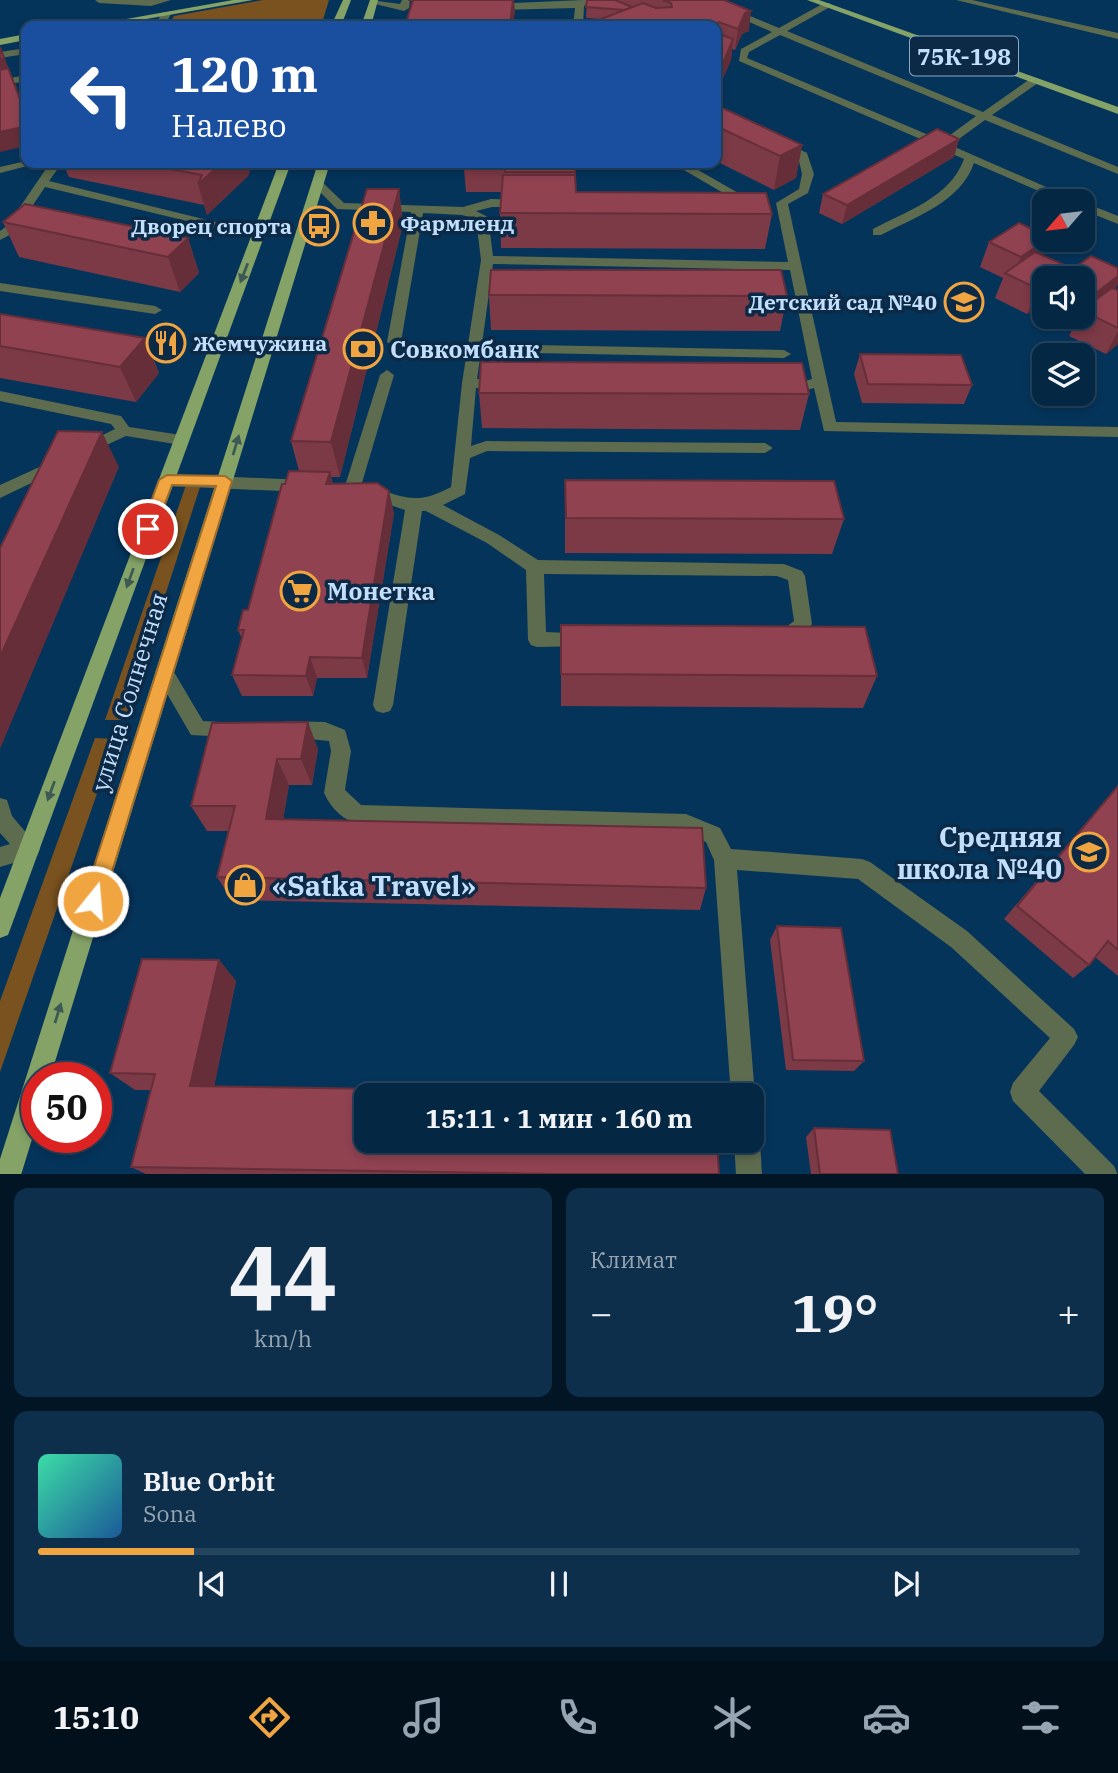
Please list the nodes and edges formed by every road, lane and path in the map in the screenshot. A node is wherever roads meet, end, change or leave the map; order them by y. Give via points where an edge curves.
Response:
1 (99, 0) edge
2 (167, 0) edge
3 (249, 0) edge
4 (347, 0) edge
5 (406, 0) edge
6 (590, 0) edge
7 (703, 0) edge
8 (811, 0) edge
9 (960, 0) edge
10 (374, 1) edge
11 (580, 5) junction
12 (827, 5) junction
13 (475, 7) edge
14 (166, 14) junction
15 (123, 21) edge
16 (162, 21) edge
17 (338, 21) edge
18 (368, 21) edge
19 (578, 21) edge
20 (779, 33) junction
21 (1118, 36) edge
22 (21, 38) edge
23 (0, 42) edge
24 (21, 52) edge
25 (0, 55) edge
26 (21, 79) edge
27 (1034, 81) junction
28 (0, 83) edge
29 (1118, 111) edge
30 (983, 116) junction
31 (764, 136) edge
32 (953, 150) junction
33 (970, 159) junction
34 (21, 166) edge
35 (52, 168) edge
36 (283, 168) edge
37 (322, 168) edge
38 (689, 168) edge
39 (0, 170) edge
40 (1118, 171) edge
41 (41, 183) junction
42 (317, 183) junction
43 (1043, 189) edge
44 (540, 204) edge
45 (768, 204) junction
46 (725, 205) edge
47 (418, 209) junction
48 (463, 211) junction
49 (1096, 211) edge
50 (1118, 220) edge
51 (877, 232) dead end
52 (258, 234) junction
53 (0, 236) edge
54 (486, 260) junction
55 (795, 267) junction
56 (0, 287) edge
57 (155, 310) dead end
58 (394, 342) dead end
59 (477, 348) junction
60 (784, 354) dead end
61 (387, 375) dead end
62 (820, 382) junction
63 (469, 383) junction
64 (524, 385) edge
65 (769, 391) edge
66 (0, 396) edge
67 (124, 431) junction
68 (1118, 432) edge
69 (181, 440) junction
70 (765, 448) dead end
71 (461, 455) junction
72 (167, 480) junction
73 (225, 481) junction
74 (317, 486) edge
75 (0, 492) edge
76 (423, 507) junction
77 (535, 567) junction
78 (763, 636) edge
79 (604, 639) edge
80 (164, 673) junction
81 (383, 705) dead end
82 (0, 807) edge
83 (29, 849) junction
84 (0, 857) edge
85 (725, 859) junction
86 (0, 927) edge
87 (42, 1062) edge
88 (742, 1083) edge
89 (21, 1131) edge
90 (748, 1153) edge
91 (8, 1174) edge
92 (749, 1174) edge
93 (1105, 1174) edge

1 - 2 street
3 - 14 main road
4 - 17 main road
5 - 10 street via 404,8
6 - 11 street
7 - 20 street
8 - 12 main road, 75К-198
9 - 21 street
10 - 18 main road
11 - 13 street
11 - 19 street
12 - 20 street
12 - 27 main road, 75К-198
14 - 15 main road
14 - 16 street
20 - 30 street
20 - 32 street via 737,57
22 - 23 main road
24 - 25 street
26 - 28 street
27 - 29 main road, 75К-198
27 - 30 street
30 - 32 street via 950,140
30 - 40 street
31 - 45 street via 803,155 808,174 804,191
32 - 33 street
33 - 43 street
33 - 51 street via 968,173 952,190
34 - 39 street
35 - 41 street
36 - 52 main road, улица Солнечная
37 - 42 main road, улица Солнечная
38 - 45 street
41 - 52 street
41 - 53 street via 11,229
42 - 47 street via 341,206
73 -> 42 main road, улица Солнечная
44 - 48 street via 491,203
45 - 46 street
45 - 55 street
47 - 48 street
47 - 58 street
48 - 54 street via 482,217
49 - 50 street
52 -> 69 main road, улица Солнечная
54 - 55 street
54 - 59 street
55 - 62 street
56 - 57 street
59 - 60 street
59 - 63 street
61 - 76 street via 347,486
62 - 65 street
62 - 68 street via 829,427
63 - 64 street
63 - 71 street
66 - 67 street via 116,420
67 - 69 street
67 - 75 street
69 - 72 main road, улица Солнечная
70 - 71 street via 486,446
71 - 76 street via 459,490
72 - 73 street
72 -> 83 main road, улица Солнечная
73 - 74 street
73 - 80 main road, улица Солнечная
76 - 77 street via 493,538
76 - 81 street
77 - 78 street via 778,569 796,576 803,624 789,635
77 - 79 street via 537,640
80 - 85 street via 198,729 324,731 338,736 341,751 334,793 350,812 686,824 713,835
87 -> 80 main road, улица Солнечная
82 - 83 street via 3,821
83 - 84 street
83 - 86 main road, улица Солнечная
85 - 88 street
85 - 93 street via 862,869 959,939 1066,1037 1022,1092
89 - 91 main road, улица Солнечная
90 - 92 street

